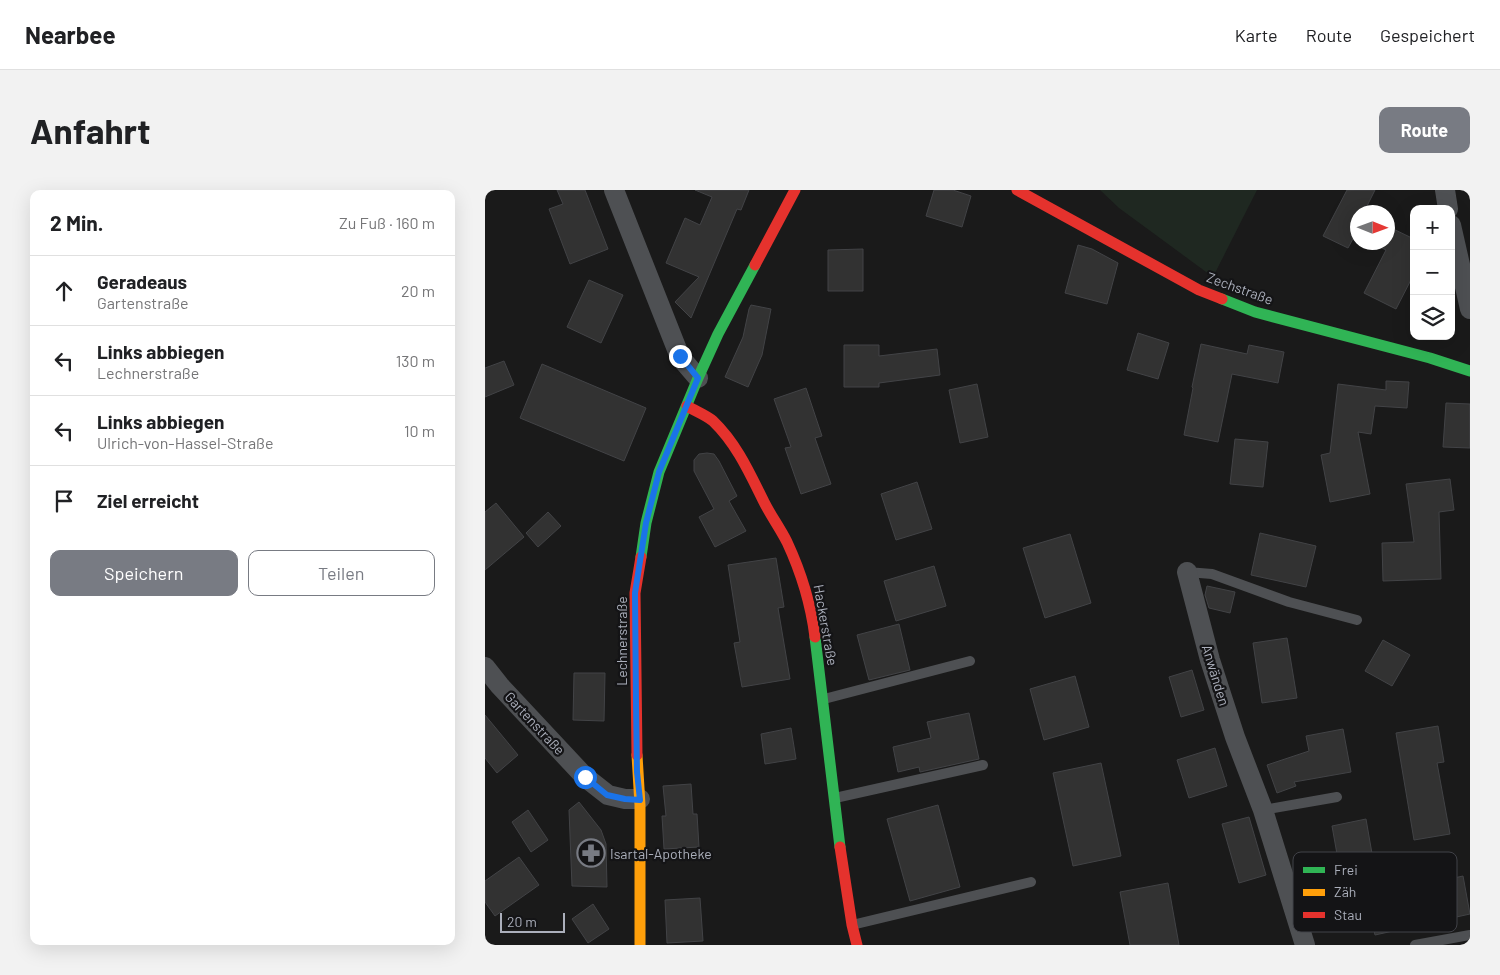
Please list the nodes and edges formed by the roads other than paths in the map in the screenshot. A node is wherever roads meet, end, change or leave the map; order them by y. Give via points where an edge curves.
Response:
1 (614, 190) edge
2 (795, 190) edge
3 (1017, 190) edge
4 (1445, 190) edge
5 (1447, 205) edge
6 (1455, 243) edge
7 (1470, 309) edge
8 (1469, 368) edge
9 (698, 378) junction
10 (687, 406) junction
11 (1187, 572) joint
12 (1357, 620) dead end
13 (970, 661) dead end
14 (485, 667) edge
15 (821, 700) junction
16 (983, 765) dead end
17 (1337, 797) dead end
18 (833, 799) junction
19 (640, 800) junction
20 (1263, 810) junction
21 (1031, 882) dead end
22 (1293, 906) edge
23 (852, 925) junction
24 (1301, 932) edge
25 (1470, 935) edge
26 (640, 945) edge
27 (857, 945) edge
28 (1305, 945) edge
29 (1415, 945) edge

1 - 9 street via 680,356
2 - 9 street, Lechnerstraße
3 - 8 street, Zechstraße via 1199,290 1255,312
4 - 5 street
6 - 7 street
9 - 10 street, Lechnerstraße
10 - 15 street, Hackerstraße via 712,420 727,436 747,466 787,542 803,582 813,624
10 - 19 street, Lechnerstraße via 659,472 646,523 635,593
11 - 12 lane, Anwänden via 1212,574 1289,602
11 - 20 street, Anwänden via 1210,660
13 - 15 lane
14 - 19 street, Gartenstraße via 585,777 607,795
15 - 18 street, Hackerstraße
16 - 18 lane
17 - 20 lane
18 - 23 street, Hackerstraße
19 - 26 street, Lechnerstraße
20 - 22 street, Anwänden
21 - 23 lane
23 - 27 street, Hackerstraße
24 - 28 street, Anwänden
25 - 29 lane

